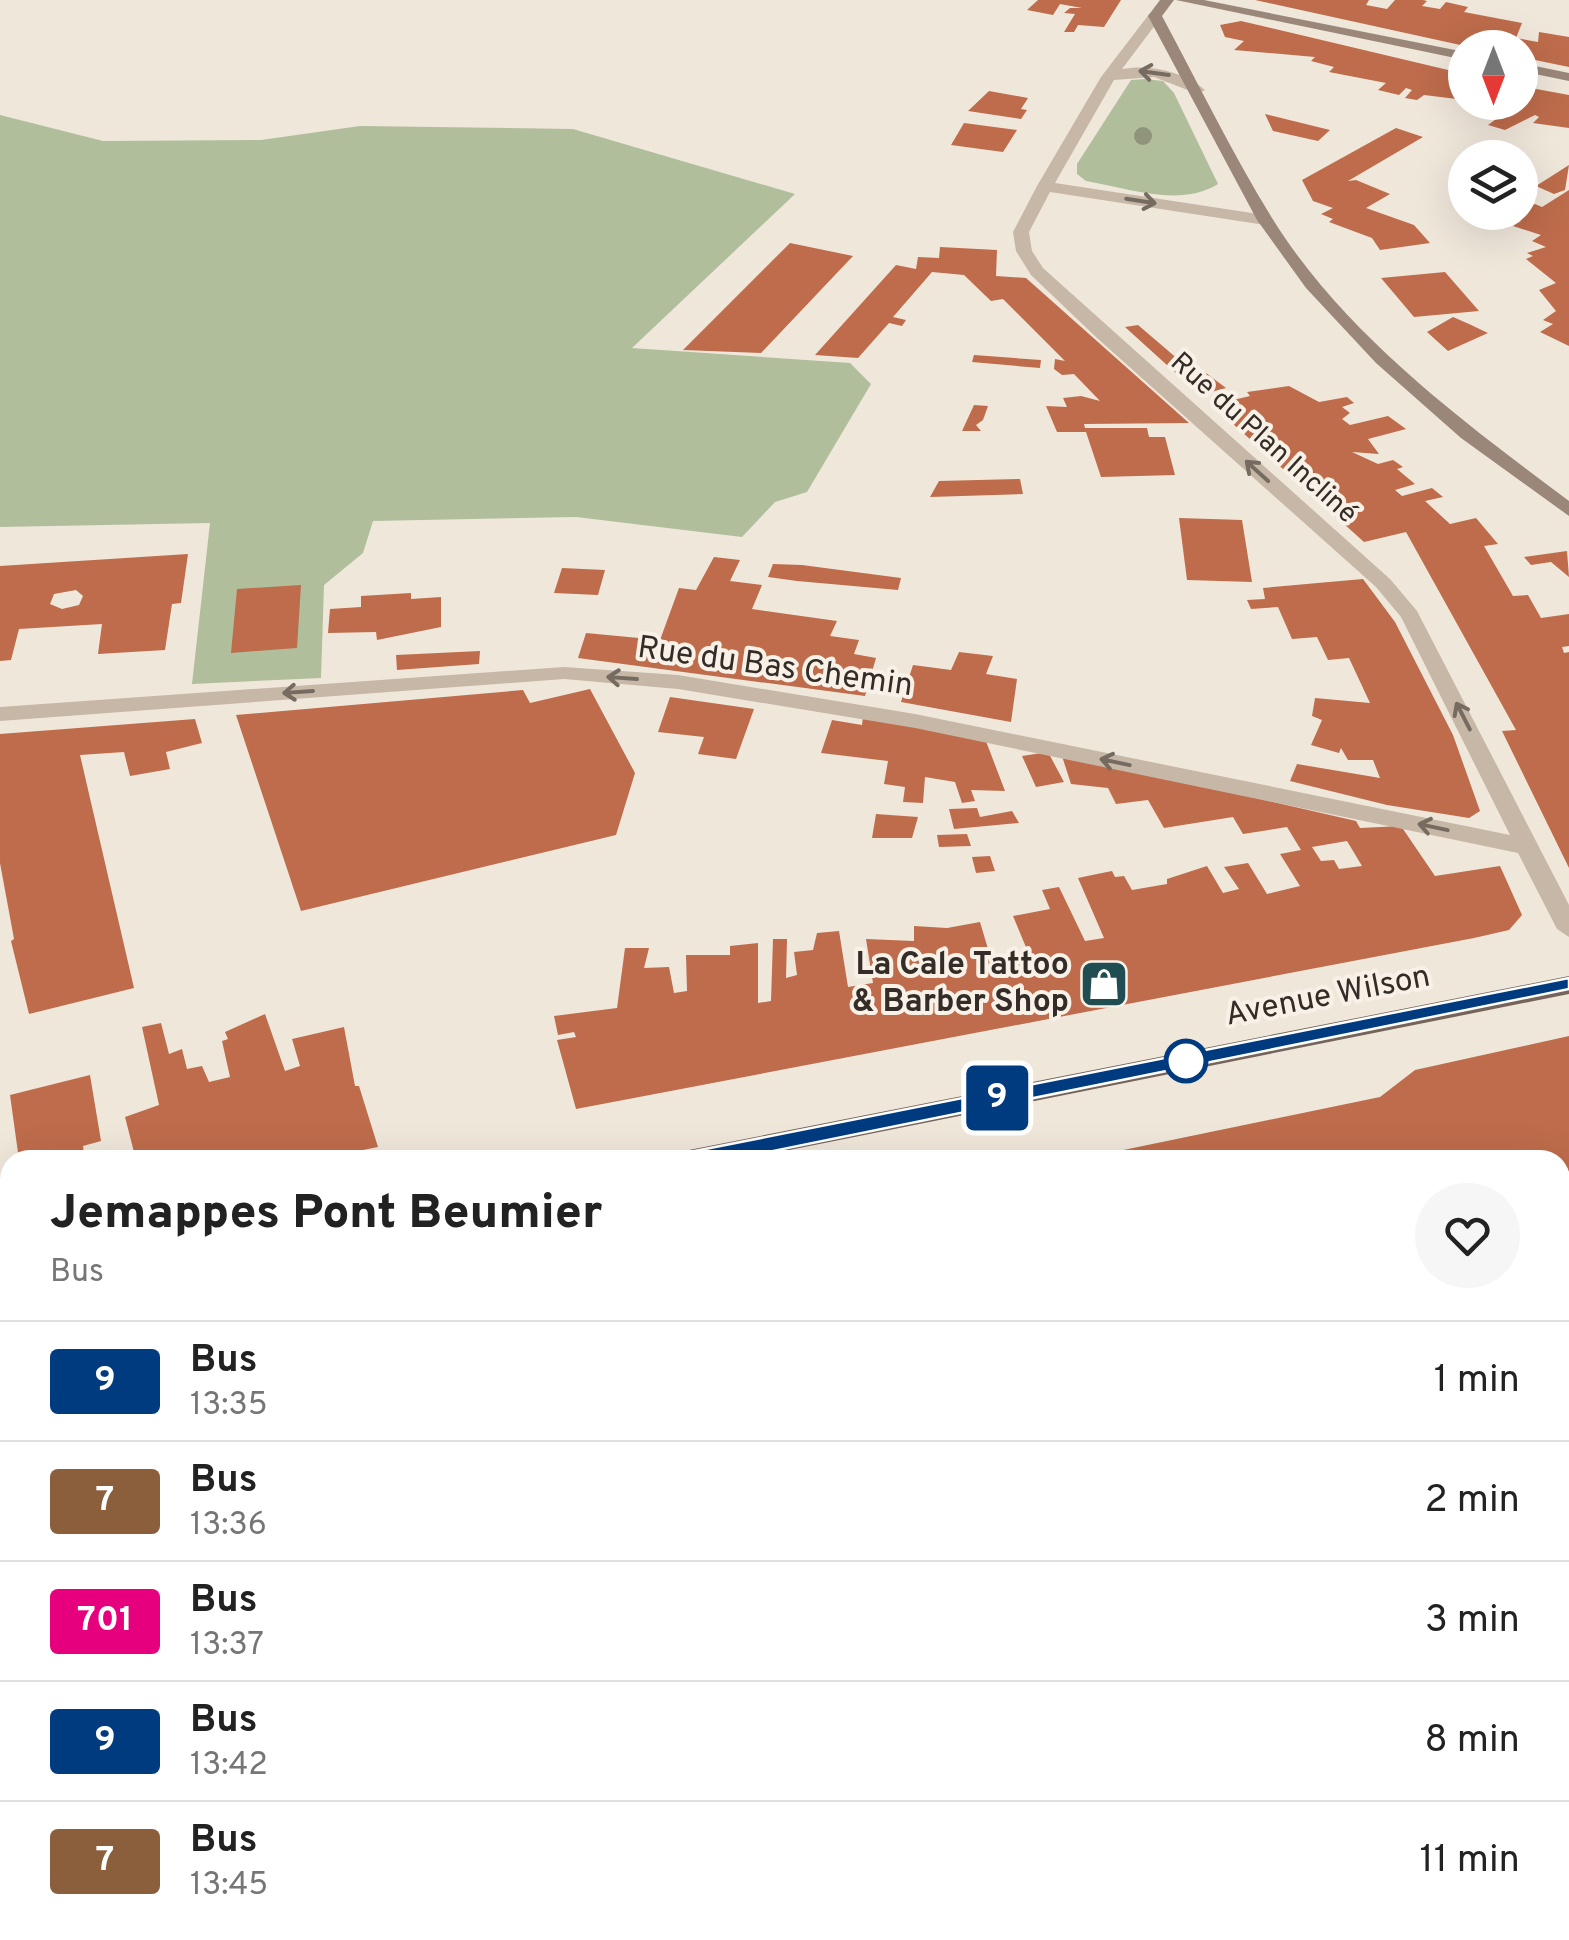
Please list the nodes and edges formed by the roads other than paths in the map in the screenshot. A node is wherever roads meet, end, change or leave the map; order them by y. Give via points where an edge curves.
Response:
1 (1166, 0) edge
2 (1183, 0) edge
3 (1155, 16) junction
4 (1448, 53) edge
5 (1538, 71) edge
6 (1108, 77) junction
7 (1569, 77) edge
8 (1198, 90) junction
9 (1045, 186) junction
10 (1265, 220) junction
11 (1569, 510) edge
12 (0, 714) edge
13 (1529, 847) junction
14 (1569, 928) edge
15 (1569, 984) edge
16 (740, 1150) edge

1 - 3 street
2 - 4 street
3 - 6 street, Rue du Plan Incliné
3 - 8 street
5 - 7 street
8 -> 6 street via 1160,73
6 - 9 street, Rue du Plan Incliné
8 - 10 street
9 -> 10 street
13 -> 9 street, Rue du Plan Incliné via 1433,656 1383,582 1038,271 1021,232
10 - 11 street via 1312,284 1382,359
13 -> 12 street, Rue du Bas Chemin via 915,722 678,682 564,674
13 - 14 street, Rue du Plan Incliné
15 - 16 main road, Avenue Wilson

